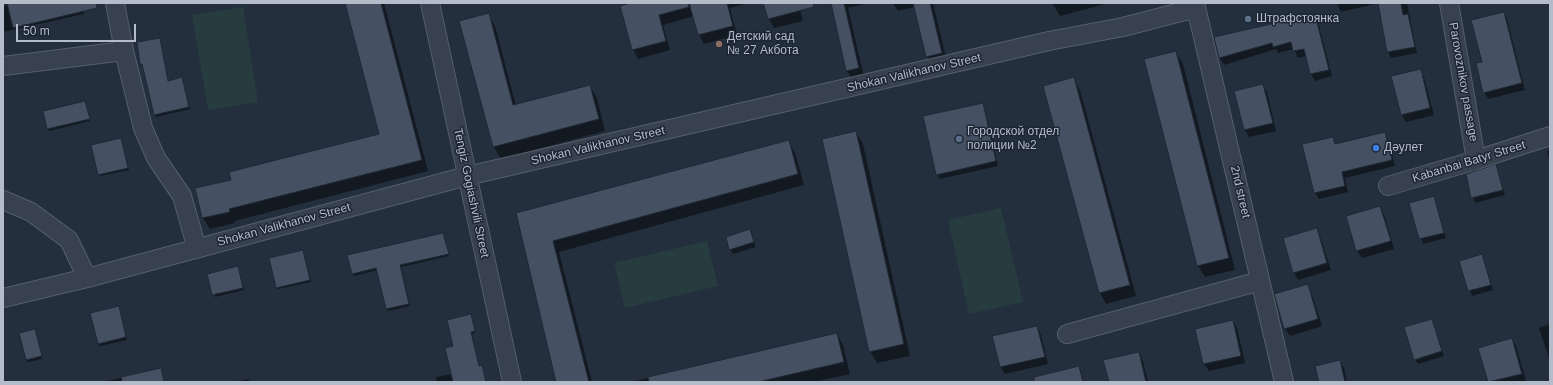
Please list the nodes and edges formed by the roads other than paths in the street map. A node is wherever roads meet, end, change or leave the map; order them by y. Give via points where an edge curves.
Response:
1 (115, 3) edge
2 (430, 3) edge
3 (1449, 3) edge
4 (1196, 5) edge
5 (124, 51) junction
6 (3, 66) edge
7 (1550, 136) edge
8 (1476, 160) junction
9 (467, 176) junction
10 (1388, 186) dead end
11 (3, 200) edge
12 (197, 249) junction
13 (87, 278) junction
14 (1260, 281) junction
15 (3, 298) edge
16 (1067, 334) dead end
17 (512, 382) edge
18 (1284, 382) edge

1 - 5 street
2 - 9 street, Tengiz Gogiashvili Street
3 - 8 street, Parovoznikov passage
4 - 9 street, Shokan Valikhanov Street via 1123,27 1049,41
4 - 14 street, 2nd street
5 - 6 street
5 - 12 street via 143,128 156,158 182,196
7 - 8 street, Kabanbai Batyr Street
8 - 10 street, Kabanbai Batyr Street
9 - 12 street, Shokan Valikhanov Street
9 - 17 street, Tengiz Gogiashvili Street
11 - 13 street via 31,212 69,240
12 - 13 street, Shokan Valikhanov Street
13 - 15 street, Shokan Valikhanov Street
14 - 16 street
14 - 18 street, 2nd street

